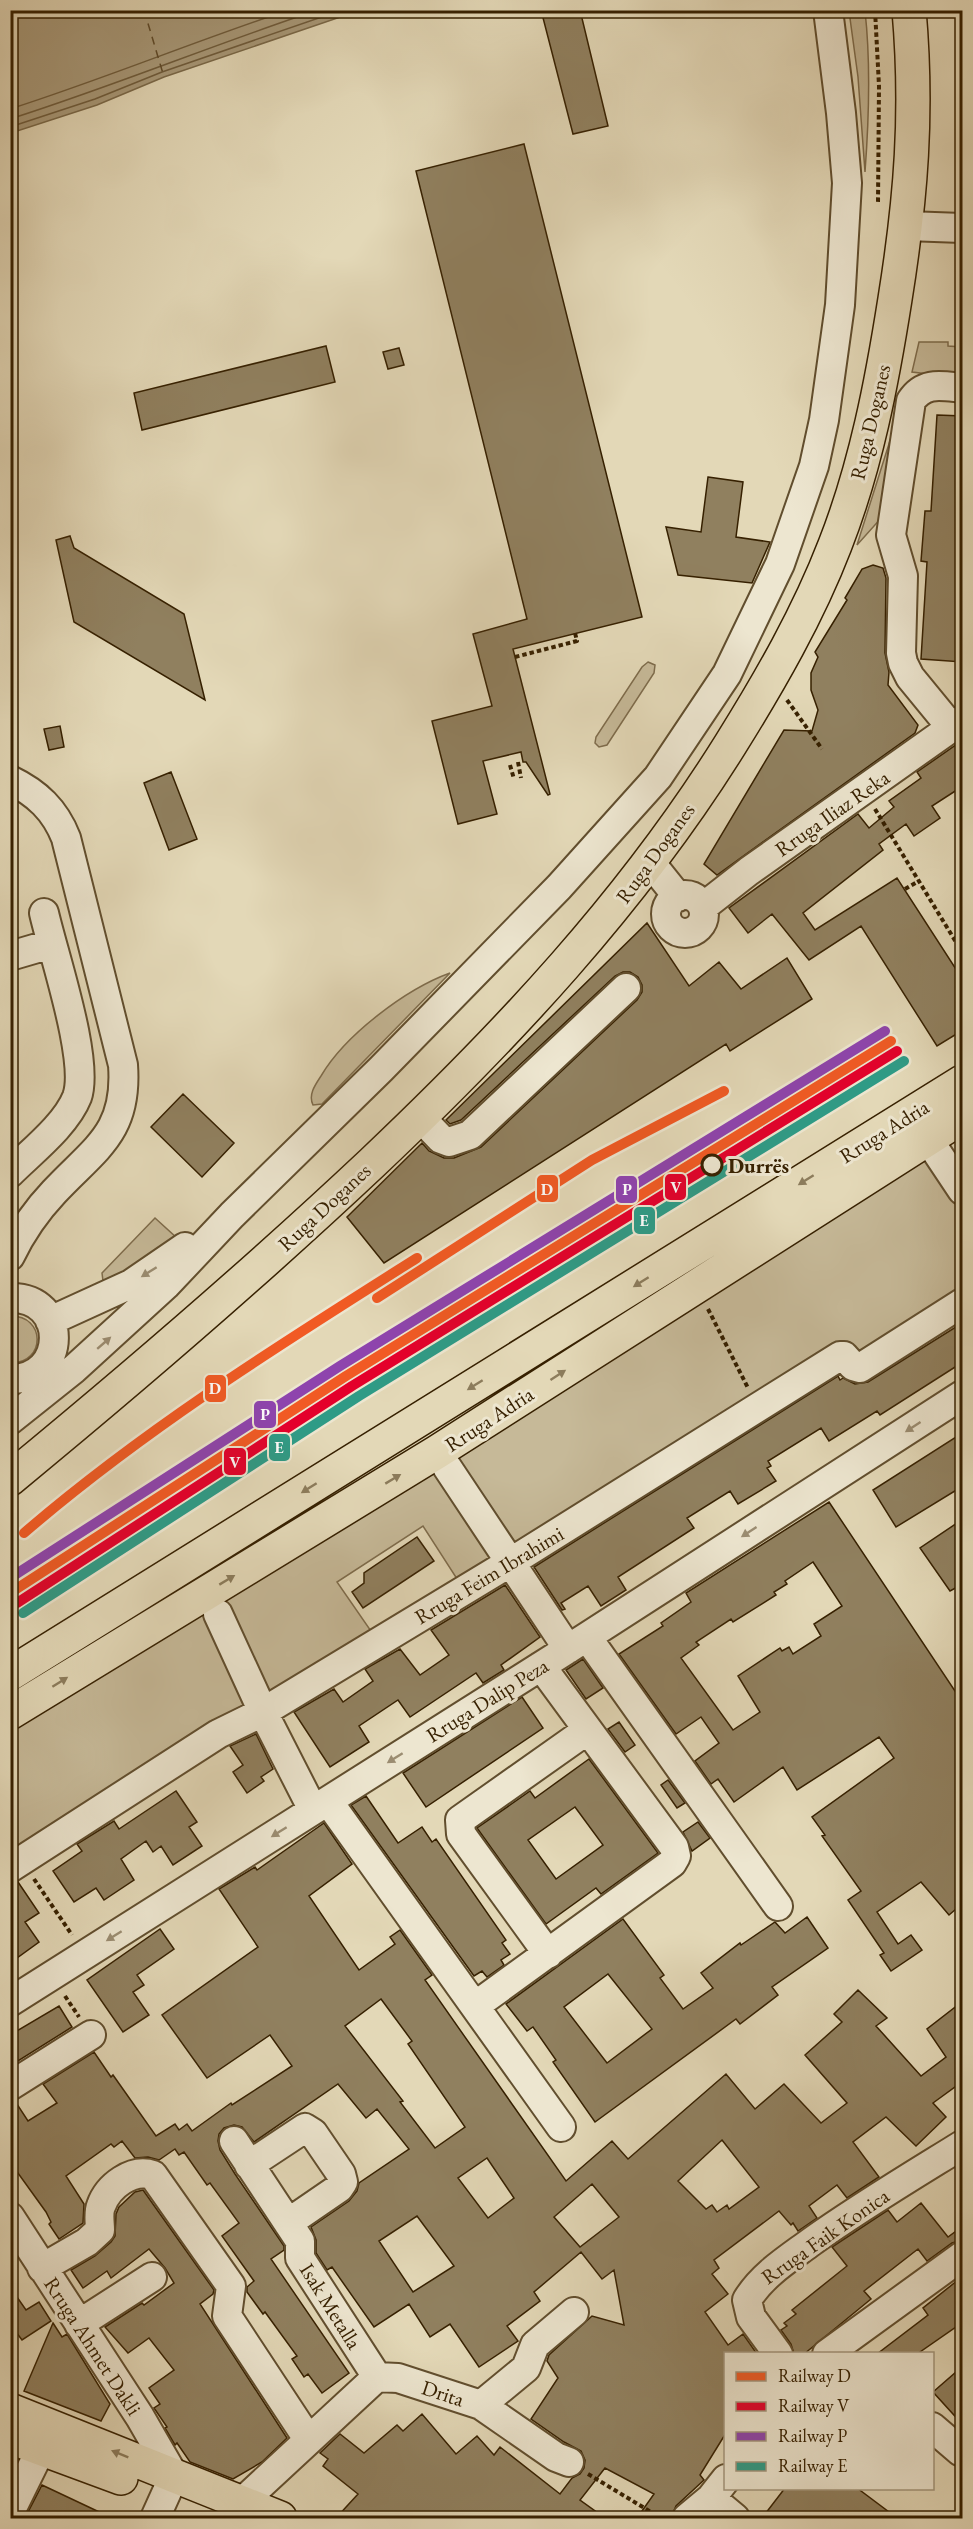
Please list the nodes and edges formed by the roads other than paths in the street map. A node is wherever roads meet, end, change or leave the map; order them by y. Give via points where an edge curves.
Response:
1 (828, 10) edge
2 (909, 10) edge
3 (892, 220) junction
4 (963, 228) edge
5 (963, 388) edge
6 (957, 724) edge
7 (10, 780) edge
8 (647, 866) junction
9 (44, 913) dead end
10 (51, 944) junction
11 (10, 956) edge
12 (626, 988) dead end
13 (963, 1082) edge
14 (420, 1117) junction
15 (963, 1117) edge
16 (928, 1139) junction
17 (10, 1173) edge
18 (963, 1190) edge
19 (232, 1215) junction
20 (10, 1256) edge
21 (10, 1298) edge
22 (963, 1303) edge
23 (50, 1321) junction
24 (74, 1369) junction
25 (21, 1378) edge
26 (963, 1395) edge
27 (10, 1420) edge
28 (447, 1467) dead end
29 (10, 1479) edge
30 (511, 1562) junction
31 (218, 1614) dead end
32 (577, 1643) junction
33 (540, 1666) junction
34 (10, 1674) edge
35 (263, 1712) junction
36 (10, 1713) edge
37 (586, 1731) junction
38 (321, 1805) junction
39 (16, 1864) edge
40 (778, 1906) dead end
41 (548, 1954) junction
42 (10, 2002) edge
43 (475, 2006) junction
44 (91, 2036) road end
45 (10, 2086) edge
46 (561, 2127) dead end
47 (963, 2145) edge
48 (10, 2217) edge
49 (288, 2223) junction
50 (963, 2256) edge
51 (42, 2268) junction
52 (152, 2277) dead end
53 (574, 2312) dead end
54 (79, 2324) junction
55 (840, 2350) edge
56 (777, 2352) edge
57 (377, 2378) junction
58 (481, 2405) junction
59 (10, 2410) edge
60 (934, 2428) edge
61 (10, 2437) edge
62 (308, 2439) junction
63 (41, 2449) junction
64 (960, 2451) dead end
65 (569, 2462) road end
66 (718, 2489) edge
67 (165, 2496) edge
68 (233, 2511) edge
69 (10, 2512) edge
70 (280, 2518) edge
71 (687, 2518) edge
72 (735, 2518) edge

1 - 19 street via 847,183 840,305 814,466 780,564 753,622 727,674 699,717 658,777 613,829 381,1069
2 - 3 main road, Ruga Doganes via 914,98 912,161
3 - 4 street
3 - 8 main road, Ruga Doganes via 883,368 868,440 835,546 797,630 753,709
5 - 6 street via 932,385 919,390 911,401 891,535 903,576 903,663 910,677
6 - 8 street, Rruga Iliaz Reka via 749,871 684,902
7 - 20 street via 44,801 62,825 99,964 124,1080 120,1108 106,1138 44,1202
8 - 14 main road, Ruga Doganes via 535,1000
9 - 10 street
10 - 11 street
10 - 17 street via 76,1036 80,1069 77,1096 64,1118
12 - 14 street via 470,1135 448,1142
13 -> 34 main road, Rruga Adria
14 - 29 main road, Ruga Doganes via 219,1302
15 - 16 main road, Rruga Adria
16 - 18 street
36 -> 16 main road, Rruga Adria via 437,1452
19 -> 23 street via 131,1284
24 -> 19 street via 166,1285
21 - 23 street via 35,1303
22 - 30 street, Rruga Feim Ibrahimi via 860,1368 840,1356
23 - 25 street via 54,1331 49,1358
24 - 25 street
24 - 27 street
26 -> 32 street, Rruga Dalip Peza
28 - 30 street
30 - 32 street
30 - 35 street, Rruga Feim Ibrahimi
31 - 35 street
32 - 33 street, Rruga Dalip Peza
32 - 40 street
33 - 37 street
33 -> 38 street, Rruga Dalip Peza
35 - 38 street
35 - 39 street, Rruga Feim Ibrahimi via 218,1734
37 - 41 street via 674,1847 676,1856 672,1863
37 - 41 street via 460,1820 459,1825 460,1834
38 -> 42 street, Rruga Dalip Peza
38 - 43 street
41 - 43 street
43 - 46 street
44 - 45 street
47 - 56 street, Rruga Faik Konica via 847,2216 755,2286 747,2300 752,2317
48 - 51 street, Rruga Ahmet Dakli
49 - 49 street, Isak Metalla via 242,2153 305,2128 313,2133 342,2174 343,2182
49 - 57 street, Isak Metalla via 300,2241 300,2258
50 - 55 street
51 - 54 street, Rruga Ahmet Dakli
51 - 62 street via 100,2230 100,2208 110,2190 132,2174 142,2171 153,2175 231,2286 227,2316
52 - 54 street
53 - 58 street via 535,2344 526,2368
54 - 67 street, Rruga Ahmet Dakli via 140,2417
57 - 58 street, Drita via 398,2378
57 - 62 street
58 - 65 street, Drita
67 -> 59 main road
60 - 64 street
61 - 63 main road
62 - 68 street
63 - 67 main road
63 - 69 street
66 - 71 street
66 - 72 street
67 - 68 main road
68 - 70 main road

